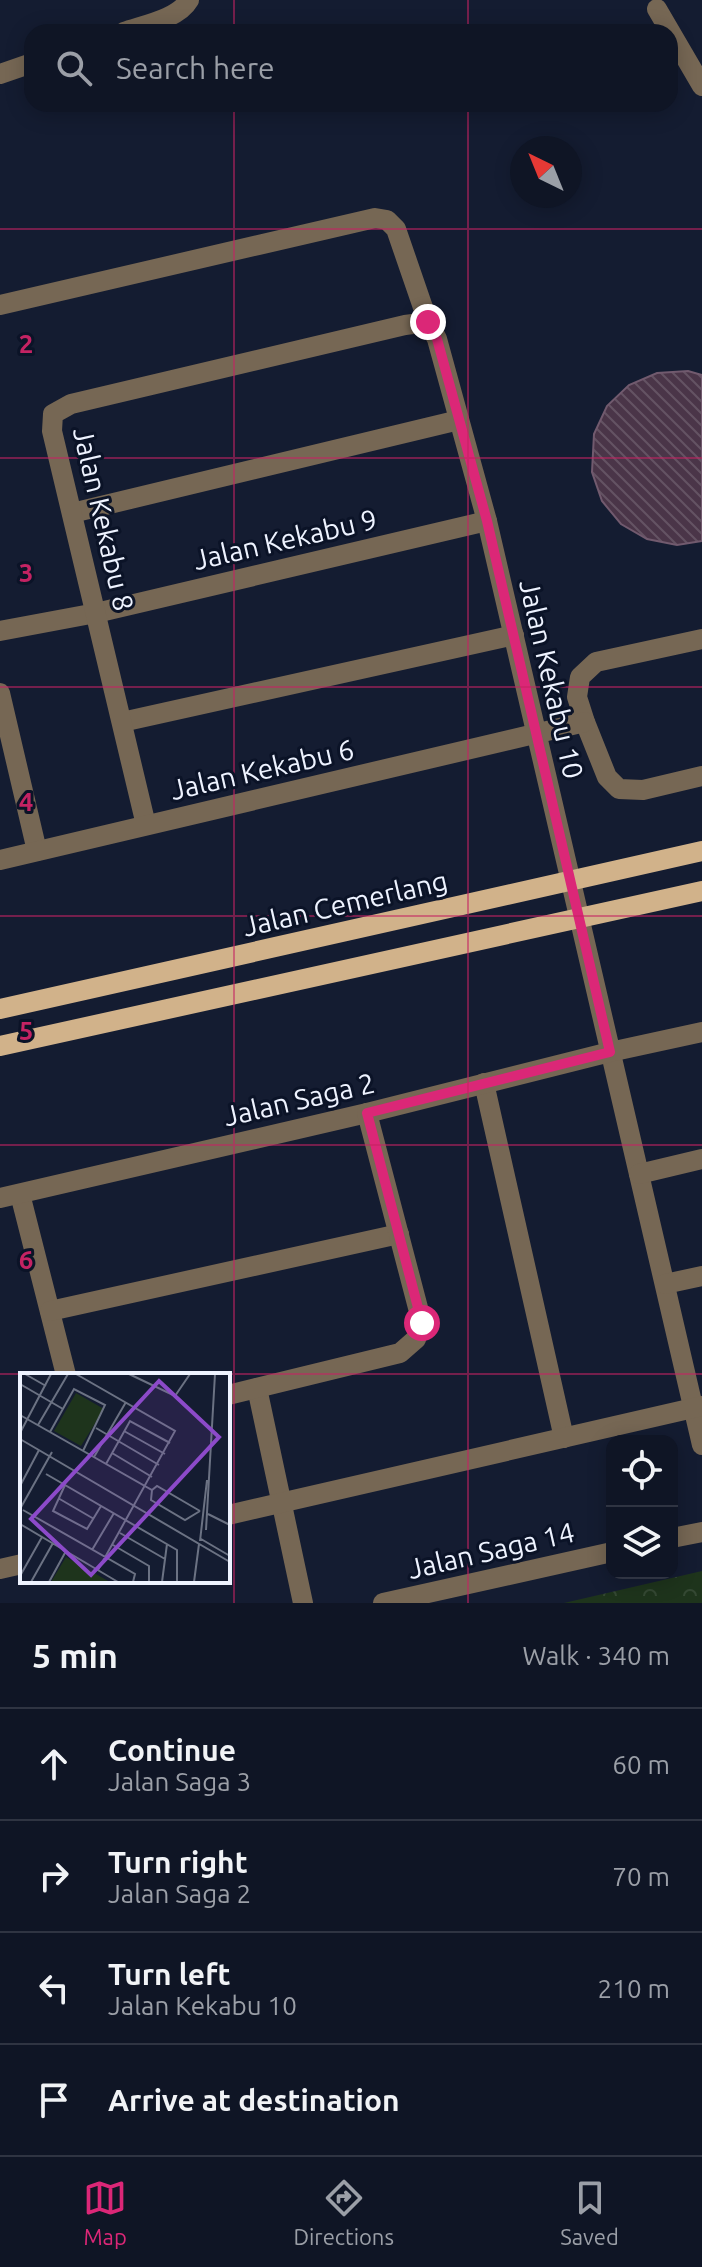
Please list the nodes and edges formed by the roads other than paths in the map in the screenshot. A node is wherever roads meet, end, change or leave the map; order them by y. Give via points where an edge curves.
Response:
1 (189, 0) edge
2 (652, 5) edge
3 (147, 24) edge
4 (664, 24) edge
5 (669, 24) edge
6 (678, 34) edge
7 (678, 47) edge
8 (702, 61) edge
9 (24, 66) edge
10 (0, 74) edge
11 (702, 86) edge
12 (0, 305) edge
13 (428, 322) junction
14 (459, 420) junction
15 (72, 513) junction
16 (487, 521) junction
17 (96, 613) junction
18 (0, 631) edge
19 (514, 635) junction
20 (702, 639) edge
21 (0, 693) edge
22 (122, 722) junction
23 (585, 722) junction
24 (536, 733) junction
25 (702, 776) edge
26 (146, 825) junction
27 (37, 851) junction
28 (702, 851) edge
29 (0, 860) edge
30 (571, 882) junction
31 (702, 891) edge
32 (579, 919) junction
33 (0, 1009) edge
34 (702, 1032) edge
35 (0, 1046) edge
36 (610, 1052) junction
37 (484, 1083) junction
38 (367, 1113) junction
39 (702, 1159) edge
40 (639, 1174) junction
41 (10, 1196) edge
42 (399, 1234) junction
43 (702, 1276) edge
44 (665, 1284) junction
45 (50, 1311) junction
46 (66, 1373) edge
47 (257, 1388) junction
48 (230, 1395) edge
49 (698, 1407) edge
50 (564, 1438) junction
51 (702, 1445) edge
52 (282, 1503) junction
53 (230, 1515) edge
54 (702, 1532) edge
55 (678, 1537) edge
56 (606, 1553) edge
57 (20, 1564) edge
58 (0, 1569) edge
59 (408, 1600) edge
60 (303, 1603) edge
61 (383, 1603) edge

1 - 3 street
2 - 4 street
2 - 5 street
6 - 8 street
7 - 11 street
9 - 10 street
12 - 13 street, Jalan Kekabu 10 via 375,218 396,229
13 - 14 street, Jalan Kekabu 10
13 - 15 street, Jalan Kekabu 8 via 71,404 53,414 52,431
14 - 15 street
14 - 16 street, Jalan Kekabu 10
15 - 17 street, Jalan Kekabu 8
16 - 17 street, Jalan Kekabu 9
16 - 19 street, Jalan Kekabu 10
17 - 18 street, Jalan Kekabu 9
17 - 22 street, Jalan Kekabu 8
19 - 22 street
19 - 24 street, Jalan Kekabu 10
20 - 23 street via 596,662 580,677 577,697
21 - 27 street
22 - 26 street, Jalan Kekabu 8
23 - 24 street, Jalan Kekabu 6
23 - 25 street via 607,777 619,789 643,790
24 - 26 street, Jalan Kekabu 6
24 - 30 street, Jalan Kekabu 10
26 - 27 street, Jalan Kekabu 6
27 - 29 street, Jalan Kekabu 6
28 - 30 main road, Jalan Cemerlang
30 - 32 street, Jalan Kekabu 10
30 - 33 main road, Jalan Cemerlang
31 - 32 main road
32 - 35 main road
32 - 36 street, Jalan Kekabu 10
34 - 36 street, Jalan Saga 2
36 - 37 street, Jalan Saga 2
36 - 40 street, Jalan Kekabu 10
37 - 38 street, Jalan Saga 2
37 - 50 street
38 - 41 street, Jalan Saga 2
38 - 42 street
39 - 40 street
40 - 44 street, Jalan Kekabu 10
41 - 45 street
42 - 45 street
42 - 47 street via 422,1323 416,1339 400,1353
43 - 44 street
44 - 49 street, Jalan Kekabu 10
45 - 46 street
47 - 48 street
47 - 52 street
49 - 50 street
49 - 51 street, Jalan Kekabu 10
50 - 52 street
52 - 53 street
52 - 60 street
54 - 55 street
56 - 59 street, Jalan Saga 14
57 - 58 street
59 - 61 street, Jalan Saga 14

